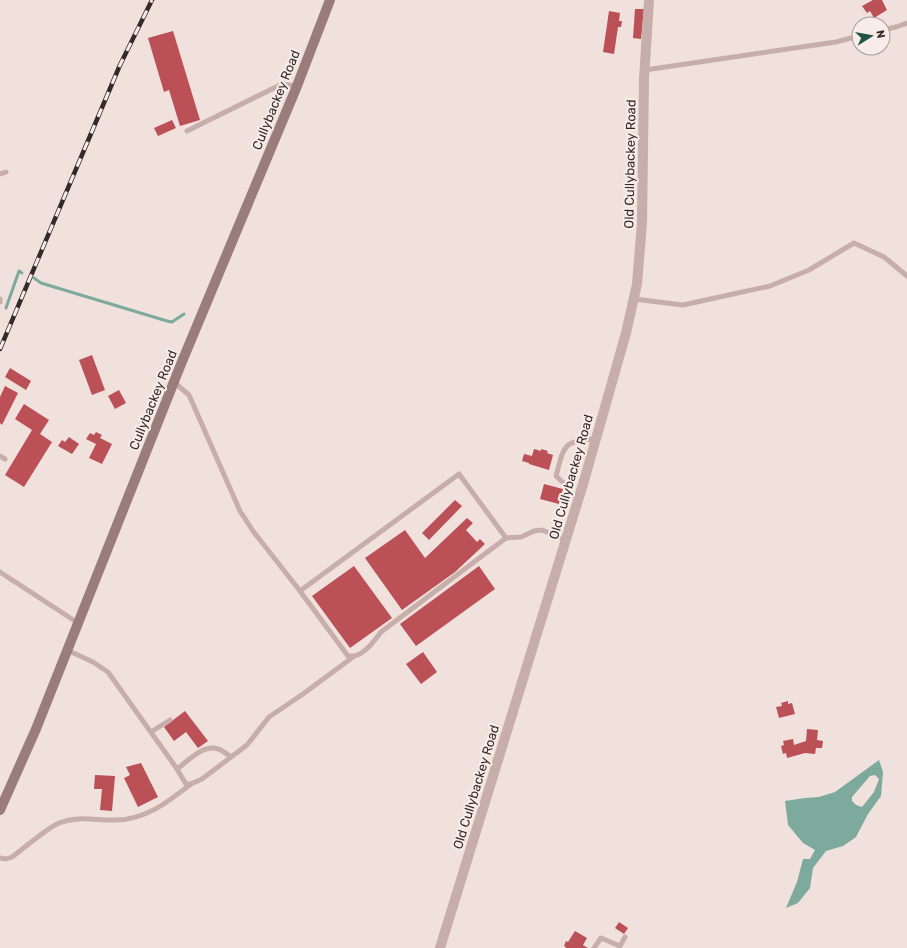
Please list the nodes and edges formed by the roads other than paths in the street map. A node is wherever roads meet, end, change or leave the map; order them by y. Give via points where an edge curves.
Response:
1 (330, 0) edge
2 (649, 0) edge
3 (907, 23) edge
4 (891, 28) edge
5 (851, 38) edge
6 (645, 70) junction
7 (297, 86) junction
8 (187, 131) dead end
9 (6, 172) dead end
10 (0, 174) edge
11 (907, 276) edge
12 (0, 299) edge
13 (634, 299) junction
14 (0, 302) edge
15 (174, 382) junction
16 (596, 439) junction
17 (569, 488) dead end
18 (506, 538) junction
19 (566, 540) junction
20 (0, 572) edge
21 (300, 591) junction
22 (78, 623) junction
23 (67, 650) junction
24 (353, 657) junction
25 (170, 720) dead end
26 (151, 732) junction
27 (231, 757) junction
28 (177, 769) junction
29 (190, 784) junction
30 (0, 810) edge
31 (0, 858) edge
32 (625, 937) dead end
33 (440, 948) edge
34 (594, 948) edge

1 - 7 main road, Cullybackey Road
2 - 6 street, Old Cullybackey Road
3 - 4 lane
5 - 6 lane
6 - 13 street, Old Cullybackey Road via 642,223
7 - 8 lane via 282,84
7 - 15 main road, Cullybackey Road
9 - 10 lane
11 - 13 lane via 884,257 854,243 809,270 770,286 683,305
12 - 14 lane
13 - 16 street, Old Cullybackey Road
15 - 21 lane via 189,396 240,511 253,532
15 - 22 main road, Cullybackey Road
16 - 17 lane via 577,440 568,444 563,452 556,476
16 - 19 street, Old Cullybackey Road
18 - 19 lane via 521,537 542,530
18 - 21 lane via 459,474
18 - 24 lane via 381,632 370,646
19 - 33 street, Old Cullybackey Road
20 - 22 lane
21 - 24 lane via 348,656
22 - 23 main road, Cullybackey Road
23 - 26 lane via 108,672
23 - 30 main road, Cullybackey Road
24 - 27 lane via 269,717 247,744
25 - 26 lane
26 - 28 lane
27 - 28 lane via 219,749 211,748 203,750
27 - 29 lane via 202,779
28 - 29 lane via 186,784
29 - 31 lane via 155,810 130,819 87,818 59,823 12,857
32 - 34 lane via 620,946 601,938

